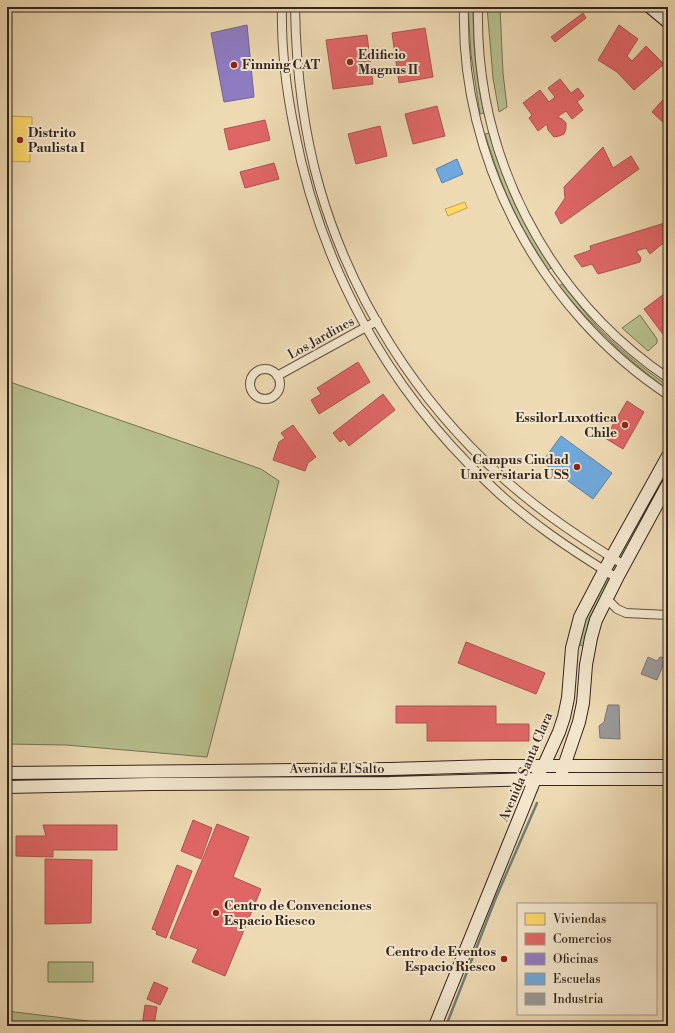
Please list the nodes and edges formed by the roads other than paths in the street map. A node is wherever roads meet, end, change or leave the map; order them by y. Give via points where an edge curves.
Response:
1 (282, 7) edge
2 (295, 7) edge
3 (464, 7) edge
4 (478, 7) edge
5 (489, 115) junction
6 (476, 118) junction
7 (492, 129) junction
8 (480, 132) junction
9 (313, 160) junction
10 (301, 164) junction
11 (556, 268) junction
12 (546, 276) junction
13 (564, 280) junction
14 (555, 287) junction
15 (377, 321) junction
16 (365, 327) junction
17 (278, 376) dead end
18 (668, 378) edge
19 (668, 395) edge
20 (668, 456) edge
21 (493, 469) junction
22 (503, 478) junction
23 (484, 479) junction
24 (668, 484) edge
25 (494, 489) junction
26 (612, 557) junction
27 (624, 565) junction
28 (604, 570) junction
29 (617, 578) junction
30 (606, 598) junction
31 (668, 615) edge
32 (543, 766) junction
33 (668, 766) edge
34 (564, 767) junction
35 (7, 773) edge
36 (535, 779) junction
37 (560, 779) junction
38 (668, 779) edge
39 (7, 787) edge
40 (435, 1026) edge

1 - 10 street via 286,76
2 - 9 street via 301,93
3 - 6 street via 466,55
4 - 5 street via 483,83
5 - 6 street
5 - 7 street
6 - 8 street
7 - 8 street
7 - 11 street via 513,190
8 - 12 street via 504,201
9 - 10 street via 306,157
9 - 15 street via 336,237
10 - 16 street via 325,243
11 - 12 street
11 - 13 street
12 - 14 street
13 - 14 street
13 - 18 street via 618,339
14 - 19 street via 585,324 615,354
15 - 16 street, Los Jardines
15 - 21 street via 404,365 432,403
16 - 17 street, Los Jardines
16 - 23 street via 393,372 421,409 456,451
20 - 26 main road, Avenida Santa Clara
21 - 22 street
21 - 23 street via 490,476
22 - 25 street via 495,482
22 - 26 street via 542,509
23 - 25 street
24 - 27 main road
25 - 28 street via 535,524
26 - 27 street
26 - 28 main road, Avenida Santa Clara
27 - 29 main road
28 - 29 street
28 - 32 main road, Avenida Santa Clara via 577,626 571,655 566,707 559,732
29 - 30 main road
30 - 31 street via 617,609 626,613
30 - 34 main road via 592,634 580,717
32 - 34 main road, Avenida El Salto
32 - 35 main road, Avenida El Salto
32 - 36 main road, Avenida Santa Clara
33 - 34 main road, Avenida El Salto
34 - 37 main road
36 - 37 main road, Avenida El Salto
36 - 39 main road, Avenida El Salto via 405,783
36 - 40 main road, Avenida Santa Clara
37 - 38 main road, Avenida El Salto

